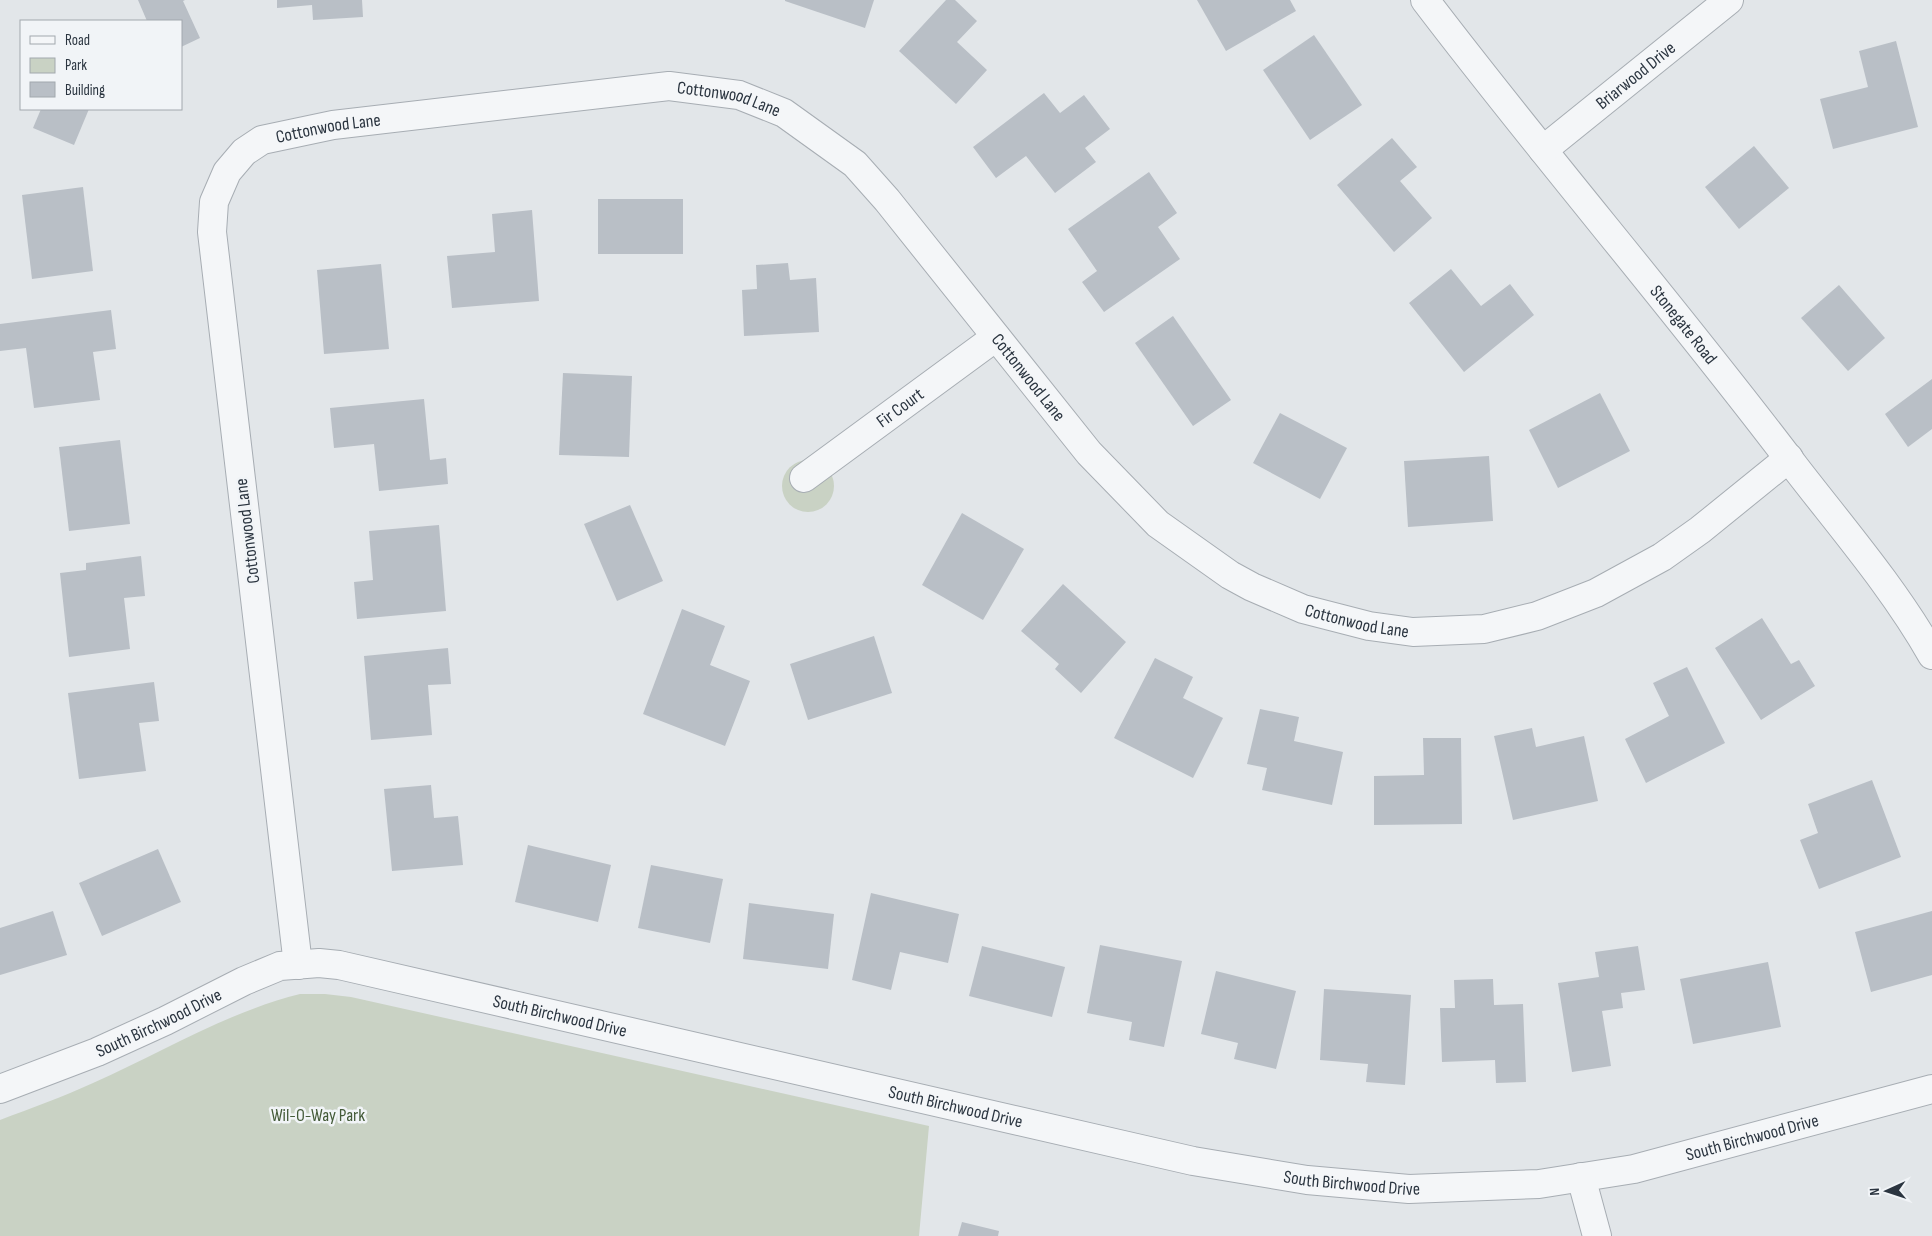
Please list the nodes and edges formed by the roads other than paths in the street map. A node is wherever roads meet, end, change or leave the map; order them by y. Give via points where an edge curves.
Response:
1 (1425, 0) edge
2 (1729, 0) edge
3 (1543, 150) junction
4 (996, 337) junction
5 (1789, 458) junction
6 (804, 478) dead end
7 (1932, 656) edge
8 (298, 965) junction
9 (1932, 1088) edge
10 (0, 1089) edge
11 (1581, 1177) junction
12 (1597, 1236) edge

1 - 3 street, Stonegate Road
2 - 3 street, Briarwood Drive
3 - 5 street, Stonegate Road
4 - 5 street, Cottonwood Lane via 1089,452 1158,524 1252,587 1303,609 1369,626 1413,632 1484,628 1537,616 1596,593 1662,557
4 - 6 street, Fir Court
4 - 8 street, Cottonwood Lane via 888,200 855,164 784,113 739,95 659,87 333,126 262,140 244,152 226,172 214,202 212,232
5 - 7 street, Stonegate Road via 1900,604
8 - 10 street, South Birchwood Drive via 280,966 252,977 97,1052
8 - 11 street, South Birchwood Drive via 339,965 1184,1158 1307,1180 1409,1189 1539,1184
9 - 11 street, South Birchwood Drive via 1634,1169
11 - 12 street

